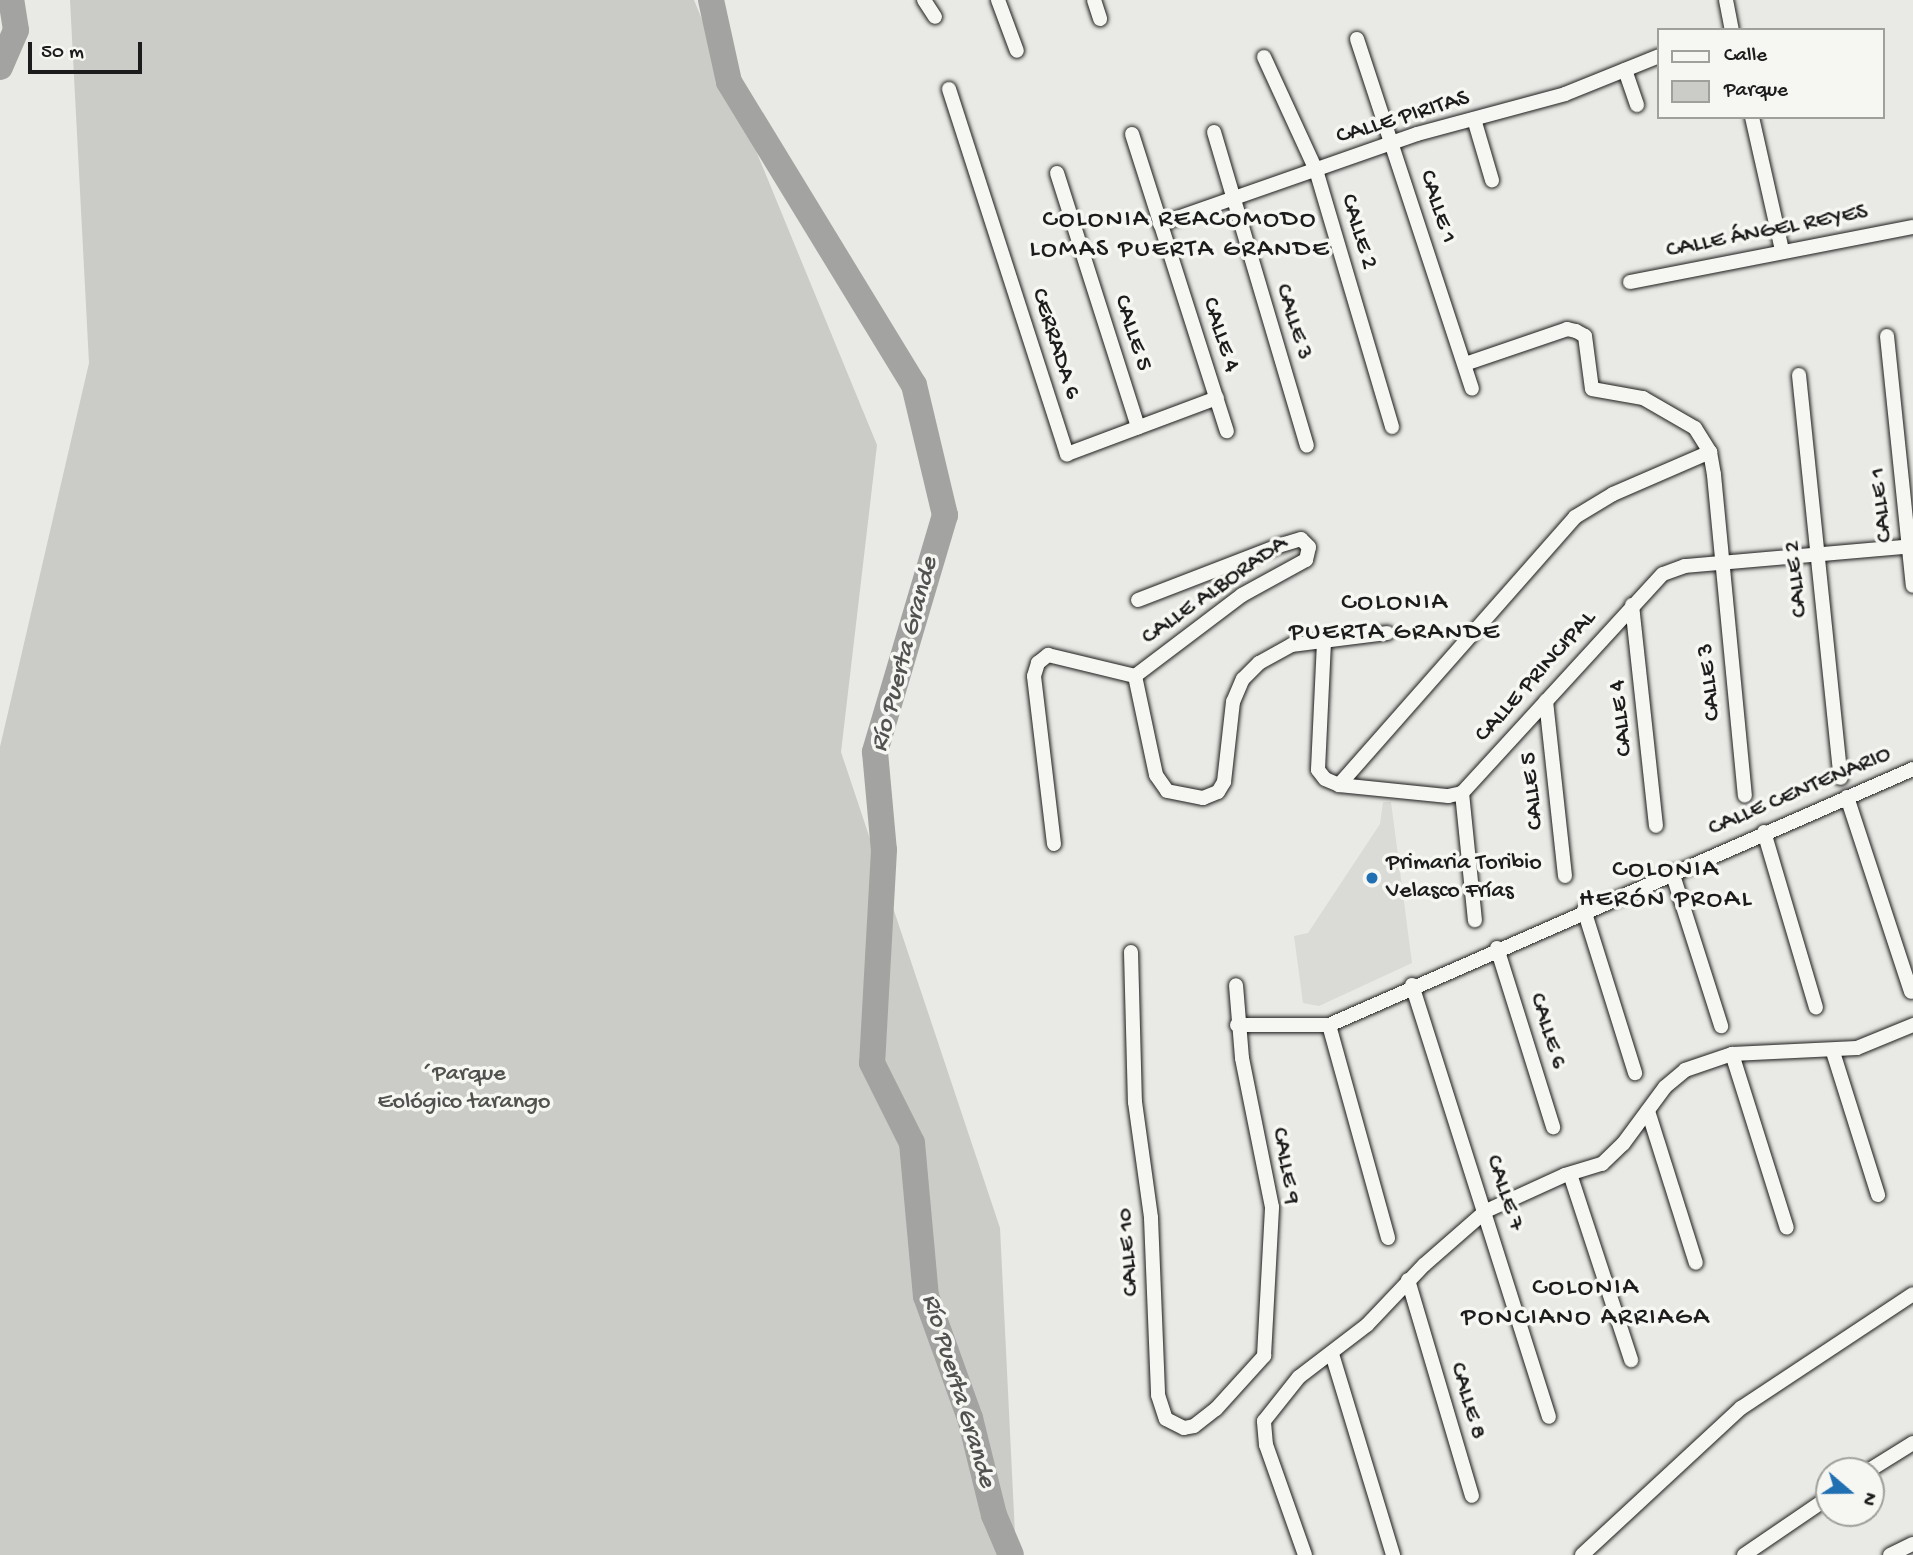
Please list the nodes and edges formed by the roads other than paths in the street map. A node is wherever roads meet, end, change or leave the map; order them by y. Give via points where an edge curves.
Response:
1 (924, 0) edge
2 (998, 0) edge
3 (1094, 0) edge
4 (1726, 0) edge
5 (935, 17) dead end
6 (1100, 19) dead end
7 (1730, 28) edge
8 (1357, 39) dead end
9 (1017, 51) dead end
10 (1658, 56) edge
11 (1264, 57) dead end
12 (1625, 70) junction
13 (949, 89) dead end
14 (1637, 105) dead end
15 (1474, 119) junction
16 (1752, 119) edge
17 (1214, 132) dead end
18 (1132, 134) dead end
19 (1392, 143) junction
20 (1316, 170) junction
21 (1057, 173) dead end
22 (1492, 180) dead end
23 (1231, 199) junction
24 (1160, 225) junction
25 (1913, 227) edge
26 (1782, 250) junction
27 (1630, 282) dead end
28 (1887, 337) dead end
29 (1465, 364) junction
30 (1799, 375) dead end
31 (1472, 389) dead end
32 (1217, 398) junction
33 (1138, 427) junction
34 (1392, 427) dead end
35 (1227, 431) dead end
36 (1307, 445) dead end
37 (1710, 452) junction
38 (1911, 546) edge
39 (1817, 556) junction
40 (1720, 563) junction
41 (1913, 586) edge
42 (1138, 600) dead end
43 (1632, 605) junction
44 (1387, 633) dead end
45 (1324, 642) junction
46 (1135, 676) junction
47 (1546, 701) junction
48 (1913, 769) edge
49 (1841, 778) dead end
50 (1339, 785) junction
51 (1462, 793) junction
52 (1745, 796) dead end
53 (1847, 797) junction
54 (1656, 826) dead end
55 (1764, 832) junction
56 (1055, 844) dead end
57 (1672, 872) junction
58 (1565, 876) dead end
59 (1584, 910) junction
60 (1475, 920) dead end
61 (1497, 948) junction
62 (1131, 952) dead end
63 (1236, 985) dead end
64 (1412, 985) junction
65 (1911, 992) edge
66 (1816, 1007) dead end
67 (1237, 1025) junction
68 (1329, 1025) junction
69 (1721, 1026) dead end
70 (1913, 1026) edge
71 (1833, 1052) junction
72 (1732, 1054) junction
73 (1635, 1073) dead end
74 (1648, 1111) junction
75 (1553, 1127) dead end
76 (1570, 1174) junction
77 (1878, 1195) dead end
78 (1486, 1211) junction
79 (1787, 1228) dead end
80 (1388, 1238) dead end
81 (1696, 1263) dead end
82 (1408, 1280) junction
83 (1913, 1294) edge
84 (1332, 1354) junction
85 (1264, 1356) joint
86 (1631, 1360) dead end
87 (1549, 1417) dead end
88 (1913, 1443) edge
89 (1885, 1460) edge
90 (1472, 1496) dead end
91 (1815, 1507) edge
92 (1913, 1544) edge
93 (1305, 1555) edge
94 (1393, 1555) edge
95 (1582, 1555) edge
96 (1744, 1555) edge
97 (1890, 1555) edge

1 - 5 street
2 - 9 street
3 - 6 street
4 - 7 street
8 - 19 street, CALLE 1
10 - 12 street, CALLE PIRITAS
11 - 20 street, CALLE 2
12 - 14 street
12 - 15 street, CALLE PIRITAS via 1564,94
13 - 33 street, CERRADA 6 via 1067,454
15 - 19 street, CALLE PIRITAS
15 - 22 street
16 - 26 street
17 - 23 street, CALLE 3
18 - 24 street, CALLE 4
19 - 20 street, CALLE PIRITAS
19 - 29 street, CALLE 1
20 - 23 street, CALLE PIRITAS
20 - 34 street, CALLE 2
21 - 33 street, CALLE 5
23 - 24 street, CALLE PIRITAS
23 - 36 street, CALLE 3
24 - 32 street, CALLE 4
25 - 26 street, CALLE ÁNGEL REYES
26 - 27 street, CALLE ÁNGEL REYES
28 - 38 street, CALLE 1
29 - 31 street, CALLE 1
29 - 37 street via 1567,329 1576,331 1585,337 1592,389 1643,398 1695,428
30 - 39 street, CALLE 2
32 - 33 street
32 - 35 street, CALLE 4
37 - 40 street, CALLE 3
37 - 50 street via 1613,494 1576,517
38 - 39 street, CALLE PRINCIPAL
38 - 41 street, CALLE 1
39 - 40 street, CALLE PRINCIPAL
39 - 49 street, CALLE 2
40 - 43 street, CALLE PRINCIPAL via 1663,574
40 - 52 street, CALLE 3
42 - 46 street, CALLE ALBORADA via 1278,546 1301,539 1309,547 1306,560 1242,595
43 - 47 street, CALLE PRINCIPAL
43 - 54 street, CALLE 4
44 - 45 street
45 - 46 street via 1275,652 1243,679 1233,702 1224,782 1218,792 1203,798 1167,791 1156,775
45 - 50 street via 1318,770
46 - 56 street, CALLE ALBORADA via 1048,655 1038,663 1034,676
47 - 51 street, CALLE PRINCIPAL
47 - 58 street, CALLE 5
48 - 53 street, CALLE CENTENARIO
50 - 51 street via 1448,796
51 - 60 street
53 - 55 street, CALLE CENTENARIO
53 - 65 street
55 - 57 street, CALLE CENTENARIO
55 - 66 street
57 - 59 street, CALLE CENTENARIO
57 - 69 street
59 - 61 street, CALLE CENTENARIO
59 - 73 street
61 - 64 street, CALLE CENTENARIO
61 - 75 street, CALLE 6
62 - 85 street, CALLE 10 via 1135,1102 1151,1218 1158,1395 1166,1419 1184,1428 1194,1426 1244,1382
63 - 67 street, CALLE 9
64 - 68 street, CALLE CENTENARIO
64 - 78 street, CALLE 7
67 - 68 street, CALLE CENTENARIO
67 - 85 street, CALLE 9 via 1272,1207
68 - 80 street
70 - 71 street via 1857,1048
71 - 72 street
71 - 77 street
72 - 74 street via 1685,1070
72 - 79 street
74 - 76 street via 1602,1164
74 - 81 street
76 - 78 street
76 - 86 street
78 - 82 street
78 - 87 street, CALLE 7
82 - 84 street via 1367,1325
82 - 90 street, CALLE 8
83 - 95 street via 1741,1408
84 - 93 street via 1299,1377 1264,1421 1266,1445
84 - 94 street
88 - 89 street
91 - 96 street
92 - 97 street

